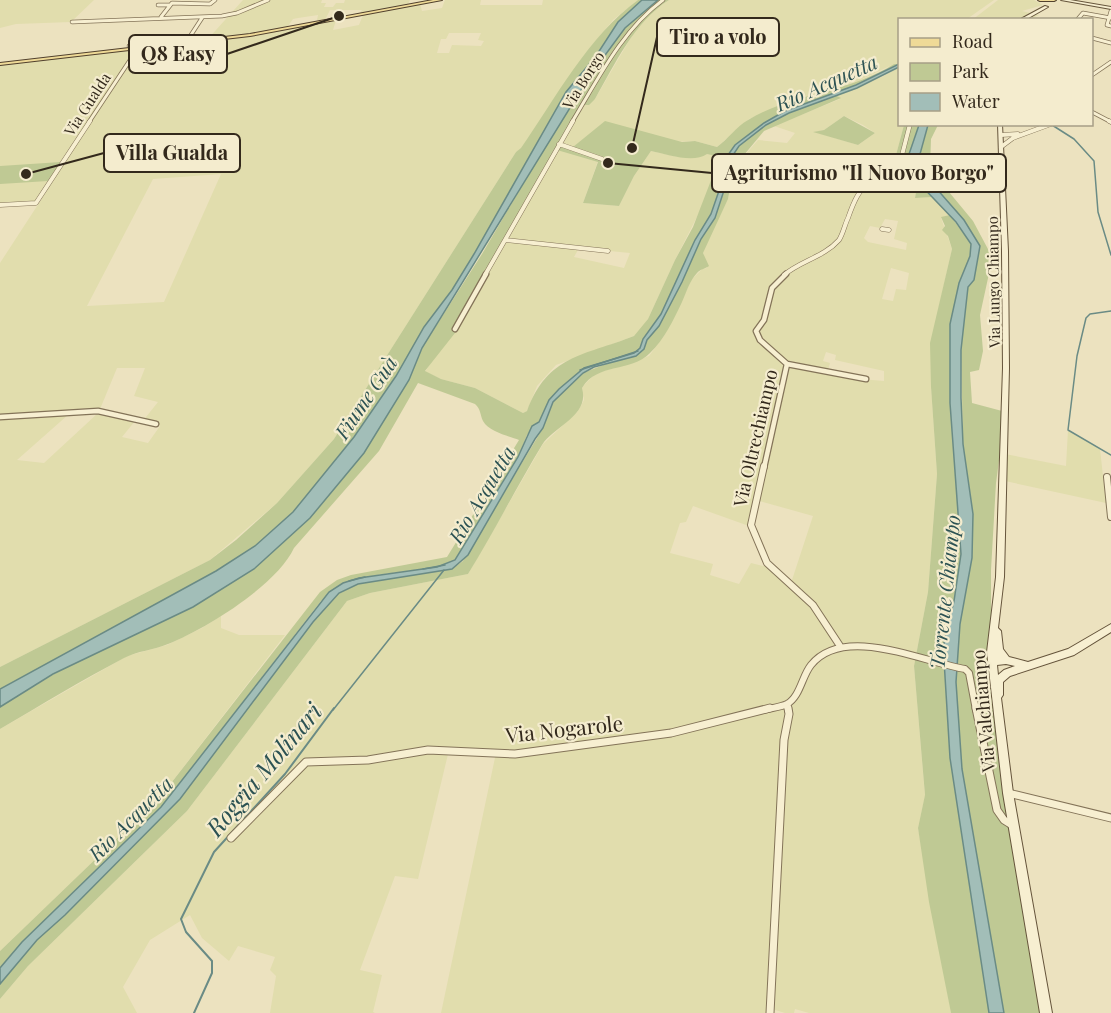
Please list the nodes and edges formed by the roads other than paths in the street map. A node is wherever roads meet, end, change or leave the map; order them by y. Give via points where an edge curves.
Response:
1 (175, 0) edge
2 (215, 0) edge
3 (268, 0) edge
4 (439, 0) edge
5 (663, 0) edge
6 (1039, 0) edge
7 (1053, 0) edge
8 (1062, 0) edge
9 (171, 4) junction
10 (158, 5) dead end
11 (1046, 7) junction
12 (1111, 10) edge
13 (160, 16) junction
14 (1098, 16) junction
15 (202, 18) junction
16 (1025, 18) edge
17 (1079, 18) edge
18 (1110, 18) edge
19 (1093, 20) edge
20 (72, 22) dead end
21 (1111, 27) edge
22 (1093, 38) edge
23 (191, 40) junction
24 (1111, 43) edge
25 (129, 46) dead end
26 (138, 48) junction
27 (1111, 62) edge
28 (0, 64) edge
29 (1093, 69) edge
30 (1098, 71) junction
31 (1093, 74) edge
32 (1093, 113) edge
33 (1111, 122) edge
34 (909, 126) edge
35 (1000, 126) edge
36 (1002, 126) edge
37 (1045, 126) edge
38 (1000, 135) junction
39 (1013, 136) junction
40 (559, 144) junction
41 (1001, 147) junction
42 (602, 159) dead end
43 (0, 205) edge
44 (882, 229) dead end
45 (889, 230) dead end
46 (505, 240) junction
47 (608, 251) dead end
48 (455, 329) dead end
49 (787, 364) junction
50 (1006, 368) joint
51 (866, 379) dead end
52 (0, 417) edge
53 (156, 424) dead end
54 (1107, 477) dead end
55 (1111, 517) edge
56 (995, 617) junction
57 (1111, 628) edge
58 (840, 646) junction
59 (1006, 660) junction
60 (992, 662) junction
61 (1028, 666) junction
62 (1012, 672) junction
63 (787, 704) junction
64 (998, 714) junction
65 (1008, 793) junction
66 (1111, 818) edge
67 (1014, 826) junction
68 (231, 838) dead end
69 (770, 1013) edge
70 (1046, 1013) edge

1 - 9 street
2 - 9 street via 210,4
3 - 15 street via 237,13
4 - 23 main road via 267,33
5 - 40 street, Via Borgo via 633,27
6 - 7 main road
6 - 11 main road
7 - 11 main road
8 - 12 main road
9 - 10 street
9 - 13 street
11 - 16 main road
12 - 18 street
13 - 15 street
13 - 20 street
14 - 17 street via 1083,13
14 - 18 street
14 - 19 street
15 - 23 street
18 - 21 street via 1107,25
22 - 24 street
23 - 25 street
23 - 26 main road
26 - 28 main road
26 - 43 street, Via Gualda via 36,203
27 - 30 street
29 - 30 street
30 - 31 street
32 - 33 street
34 - 49 street, Via Oltrechiampo via 901,159 906,177 868,182 857,194 840,239 816,258 791,269 774,285 756,335
35 - 38 main road, Via Lungo Chiampo
36 - 39 street
37 - 39 street
38 - 39 street
38 - 41 main road, Via Lungo Chiampo
39 - 41 street
40 - 42 street
40 - 46 street, Via Borgo
41 - 50 main road, Via Lungo Chiampo
44 - 45 street
46 - 47 street
46 - 48 street, Via Borgo
49 - 51 street
49 - 58 street, Via Oltrechiampo via 751,525 767,563 813,605
50 - 56 main road, Via Valchiampo via 1000,577
52 - 53 street via 98,411
54 - 55 street
56 - 59 main road via 999,650
56 - 60 main road, Via Valchiampo
57 - 61 main road via 1071,652
58 - 63 street via 826,652 807,670 794,699
58 - 67 street via 876,648 969,673 997,810
59 - 60 main road
59 - 61 main road
60 - 62 main road
60 - 64 main road, Via Valchiampo
61 - 62 main road
62 - 64 main road via 999,680
63 - 68 street, Via Nogarole via 671,733 515,754 428,750 368,760 306,762
63 - 69 street
64 - 65 main road, Via Valchiampo
65 - 66 street
65 - 67 main road, Via Valchiampo
67 - 70 main road, Via Valchiampo

